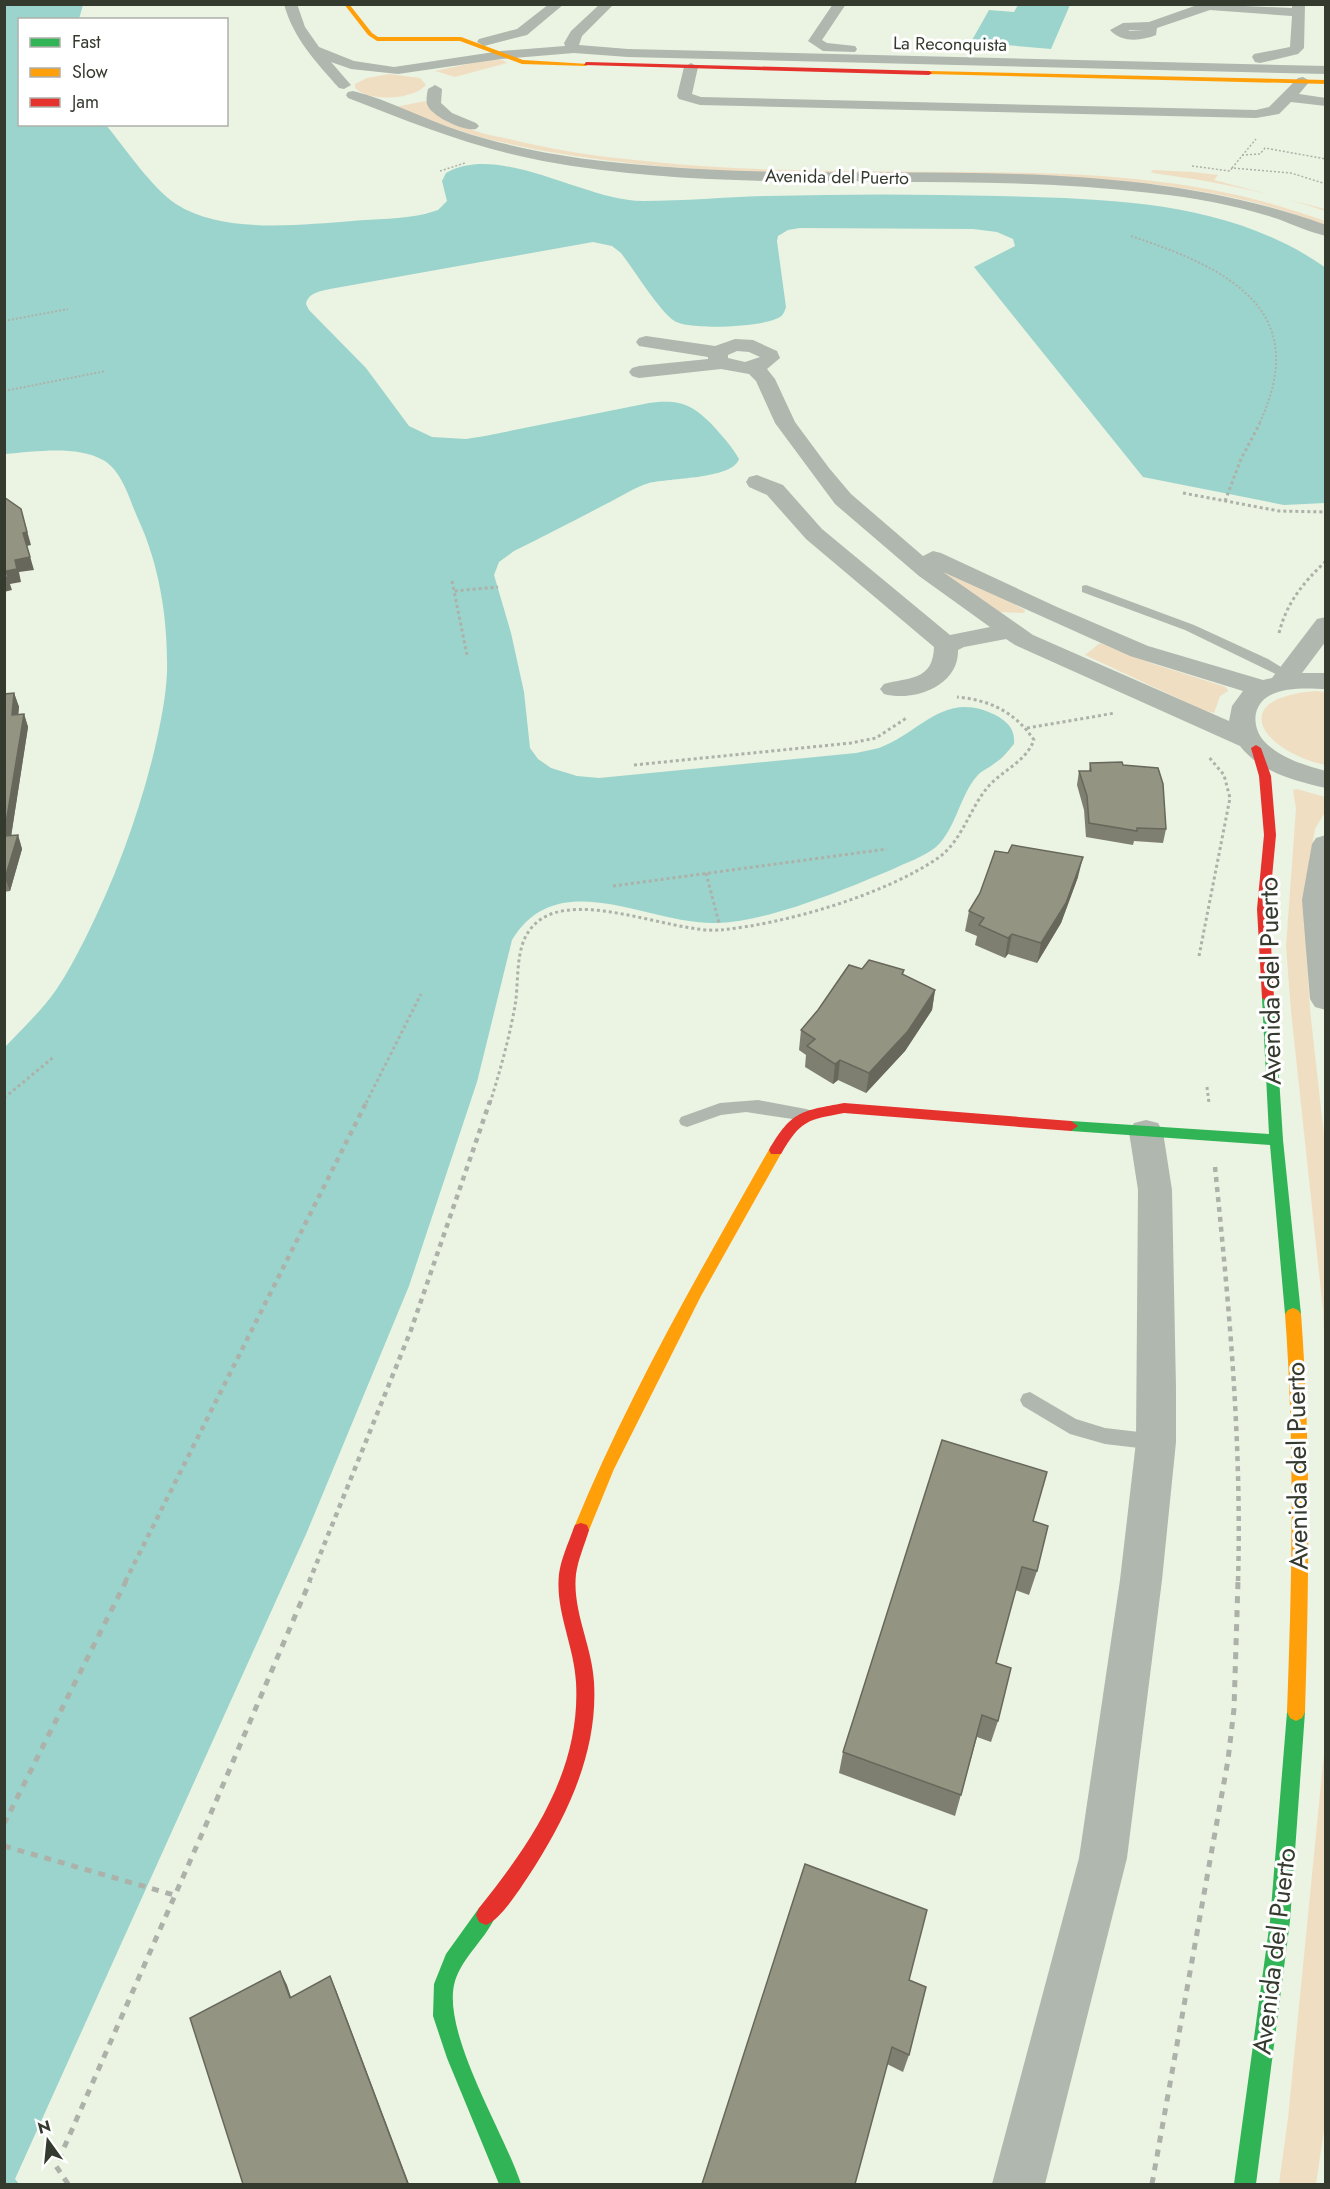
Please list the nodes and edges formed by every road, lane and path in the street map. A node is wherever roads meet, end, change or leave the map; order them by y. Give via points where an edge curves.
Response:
1 (290, 4) edge
2 (346, 4) edge
3 (558, 4) edge
4 (608, 4) edge
5 (840, 4) edge
6 (1208, 5) edge
7 (1299, 8) edge
8 (1150, 26) dead end
9 (476, 43) junction
10 (817, 45) junction
11 (310, 47) junction
12 (574, 49) junction
13 (545, 52) junction
14 (501, 55) junction
15 (801, 58) junction
16 (517, 62) junction
17 (1260, 63) junction
18 (691, 67) junction
19 (394, 70) junction
20 (1326, 70) edge
21 (467, 75) dead end
22 (1164, 78) joint
23 (1326, 82) edge
24 (441, 85) junction
25 (1295, 89) junction
26 (348, 90) junction
27 (1326, 92) edge
28 (1326, 102) edge
29 (1261, 134) dead end
30 (1242, 155) junction
31 (1326, 159) edge
32 (1192, 166) dead end
33 (1232, 168) junction
34 (1326, 184) edge
35 (1326, 216) edge
36 (1326, 231) edge
37 (1131, 236) dead end
38 (68, 309) dead end
39 (4, 321) edge
40 (646, 342) dead end
41 (720, 358) junction
42 (106, 371) dead end
43 (639, 372) dead end
44 (4, 390) edge
45 (757, 482) dead end
46 (1183, 493) dead end
47 (1225, 501) junction
48 (1325, 512) edge
49 (873, 525) junction
50 (1326, 561) edge
51 (452, 581) dead end
52 (498, 587) dead end
53 (1086, 589) dead end
54 (454, 591) junction
55 (855, 598) dead end
56 (892, 600) junction
57 (1048, 612) junction
58 (1326, 624) edge
59 (924, 625) junction
60 (1002, 626) junction
61 (1279, 633) dead end
62 (946, 647) junction
63 (467, 656) dead end
64 (1326, 681) edge
65 (1278, 682) junction
66 (934, 686) junction
67 (893, 689) dead end
68 (1148, 694) junction
69 (1027, 728) junction
70 (1253, 744) junction
71 (1199, 750) dead end
72 (634, 765) dead end
73 (1326, 780) edge
74 (1326, 844) edge
75 (887, 849) dead end
76 (706, 873) junction
77 (613, 886) dead end
78 (719, 923) dead end
79 (1199, 956) dead end
80 (421, 994) dead end
81 (1326, 999) edge
82 (55, 1056) dead end
83 (1207, 1087) dead end
84 (4, 1098) edge
85 (806, 1115) junction
86 (687, 1121) dead end
87 (1146, 1132) junction
88 (1212, 1136) junction
89 (1276, 1140) junction
90 (1030, 1400) dead end
91 (1156, 1442) junction
92 (4, 1824) edge
93 (4, 1846) edge
94 (174, 1895) junction
95 (68, 2184) edge
96 (510, 2184) edge
97 (1018, 2184) edge
98 (1152, 2184) edge
99 (1245, 2184) edge

1 - 11 street via 293,18
2 - 9 street via 377,39 450,38
3 - 9 street via 522,32
4 - 12 street via 576,34 571,43
5 - 10 street via 815,41
6 - 7 street
6 - 8 street
7 - 17 street via 1297,48
9 - 14 street
10 - 15 street
10 - 17 street via 837,49 1209,58
11 - 19 street via 351,64
11 - 26 street
12 - 13 street, La Reconquista
12 - 15 street, La Reconquista
13 - 14 street
13 - 16 street
14 - 16 street
14 - 19 street
15 - 17 street, La Reconquista
16 - 18 street
16 - 21 street
17 - 20 street, La Reconquista
18 - 22 street
18 - 25 street via 684,96 700,102 1256,114 1274,111
19 - 24 street via 430,74
19 - 26 street via 350,78
22 - 25 street
23 - 25 street
24 - 26 street via 411,97 376,99
24 - 35 street, Avenida del Puerto via 434,104 458,121 586,151 725,164 1116,172 1209,184
25 - 27 street
25 - 28 street
26 - 36 street, Avenida del Puerto via 468,139 609,165 764,177 1128,183 1229,200
29 - 30 path
30 - 31 path via 1260,154 1265,148
30 - 33 path
32 - 33 path via 1230,171
33 - 34 path via 1300,175
37 - 47 path via 1185,254 1224,276 1253,301 1274,337 1278,366 1273,390
38 - 39 path
40 - 41 street
41 - 43 street
41 - 49 street via 735,345 753,346 770,354 767,362 754,367 765,379 785,423 843,499
42 - 44 path
45 - 56 street via 775,490 814,534
46 - 47 path
47 - 48 path via 1279,511
49 - 57 street
49 - 60 street
50 - 61 path via 1283,610
51 - 54 path
52 - 54 path
53 - 65 lane via 1210,634
54 - 63 path
55 - 56 street
56 - 59 street
57 - 60 street
57 - 65 street via 1139,651
58 - 65 street
59 - 60 street
59 - 62 street
60 - 62 street
60 - 68 street via 1056,655
62 - 66 street via 946,661
64 - 65 street
65 - 70 street via 1250,699 1243,711 1242,725
66 - 67 street
66 - 69 path via 982,700 1011,714
66 - 72 path via 931,702 876,738
68 - 69 path via 1118,713
68 - 70 street
69 - 94 path via 1034,740 1031,751 986,790 953,845 914,871 871,890 820,908 724,930 689,930 580,908 557,911 530,928 501,1065 409,1334 294,1623
70 - 73 street via 1275,762
70 - 89 street, Avenida del Puerto via 1265,776 1270,835 1263,909
71 - 79 path via 1224,775 1230,798
74 - 81 street via 1317,900
75 - 76 path
76 - 77 path
76 - 78 path
80 - 92 path
82 - 84 path
83 - 88 path
85 - 86 lane via 758,1104 729,1106
85 - 87 street via 844,1108
85 - 96 street via 787,1132 695,1293 588,1509 568,1573 567,1591 585,1683 577,1758 563,1796 537,1844 510,1886 471,1933 444,1984 443,2016
87 - 88 street
87 - 91 street via 1156,1220
88 - 89 street
88 - 98 path via 1234,1361 1240,1507 1234,1709
89 - 99 street, Avenida del Puerto via 1294,1341 1300,1600 1282,1899
90 - 91 lane via 1070,1426 1105,1437
91 - 97 street via 1103,1858
93 - 94 path
94 - 95 path via 56,2166

